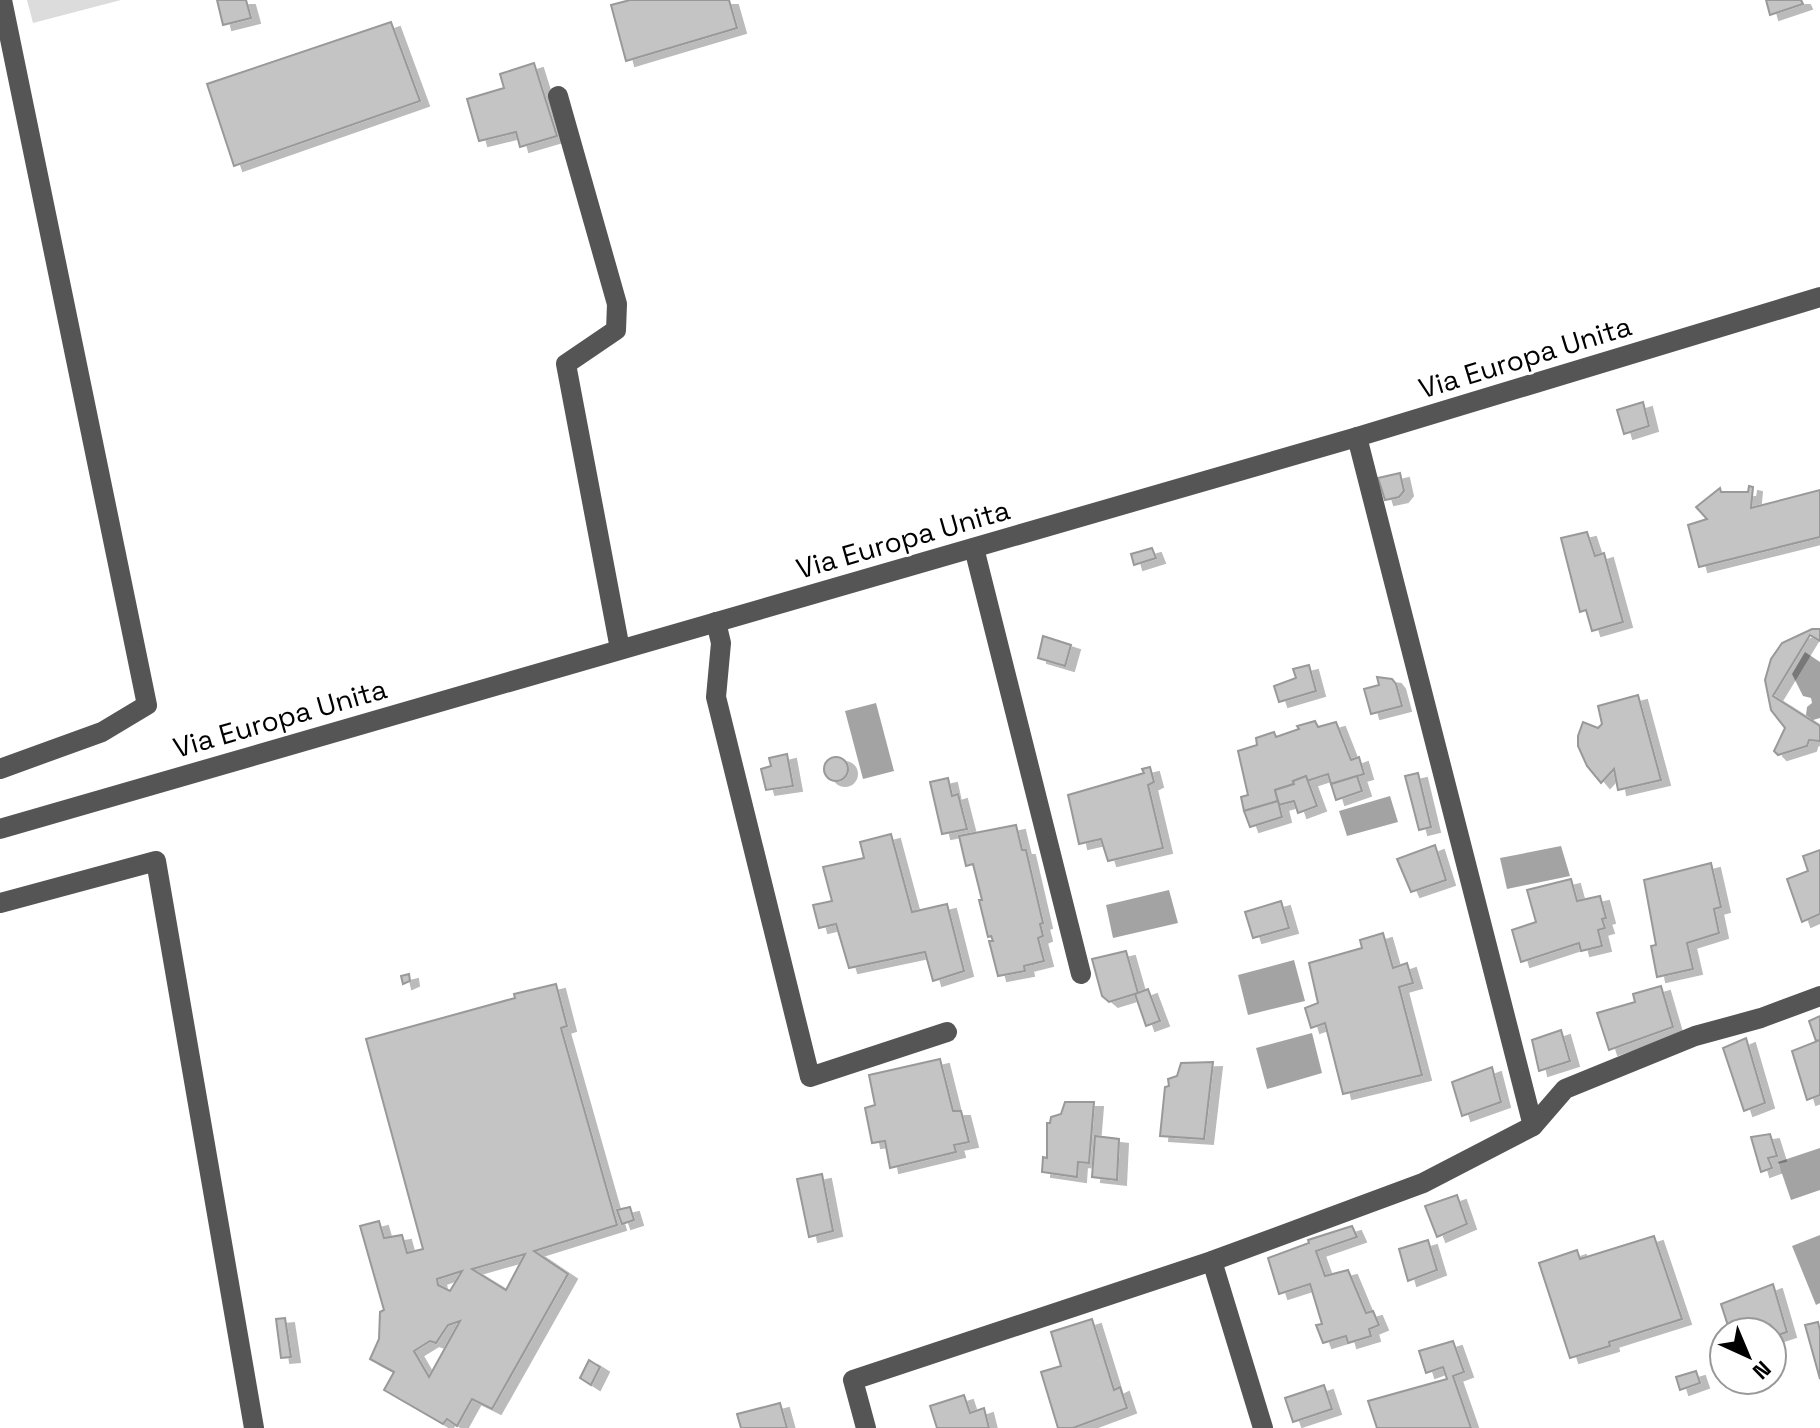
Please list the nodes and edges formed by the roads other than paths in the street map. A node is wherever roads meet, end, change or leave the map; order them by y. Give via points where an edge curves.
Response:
1 (2, 0) edge
2 (558, 96) dead end
3 (1820, 297) edge
4 (1357, 437) junction
5 (974, 548) junction
6 (716, 622) junction
7 (620, 649) junction
8 (0, 769) edge
9 (0, 829) edge
10 (0, 903) edge
11 (1081, 974) dead end
12 (1820, 996) edge
13 (947, 1032) dead end
14 (1533, 1126) junction
15 (1212, 1261) junction
16 (254, 1428) edge
17 (866, 1428) edge
18 (1263, 1428) edge

1 - 8 street via 147,705 102,732
2 - 7 street via 617,304 616,330 566,364
3 - 4 street, Via Europa Unita
4 - 5 street, Via Europa Unita
4 - 14 street
5 - 6 street, Via Europa Unita
5 - 11 street
6 - 7 street, Via Europa Unita
6 - 13 street via 721,643 716,697 810,1077
7 - 9 street, Via Europa Unita
10 - 16 street via 156,861
12 - 14 street via 1695,1036 1565,1089
14 - 15 street via 1423,1183
15 - 17 street via 853,1380
15 - 18 street

